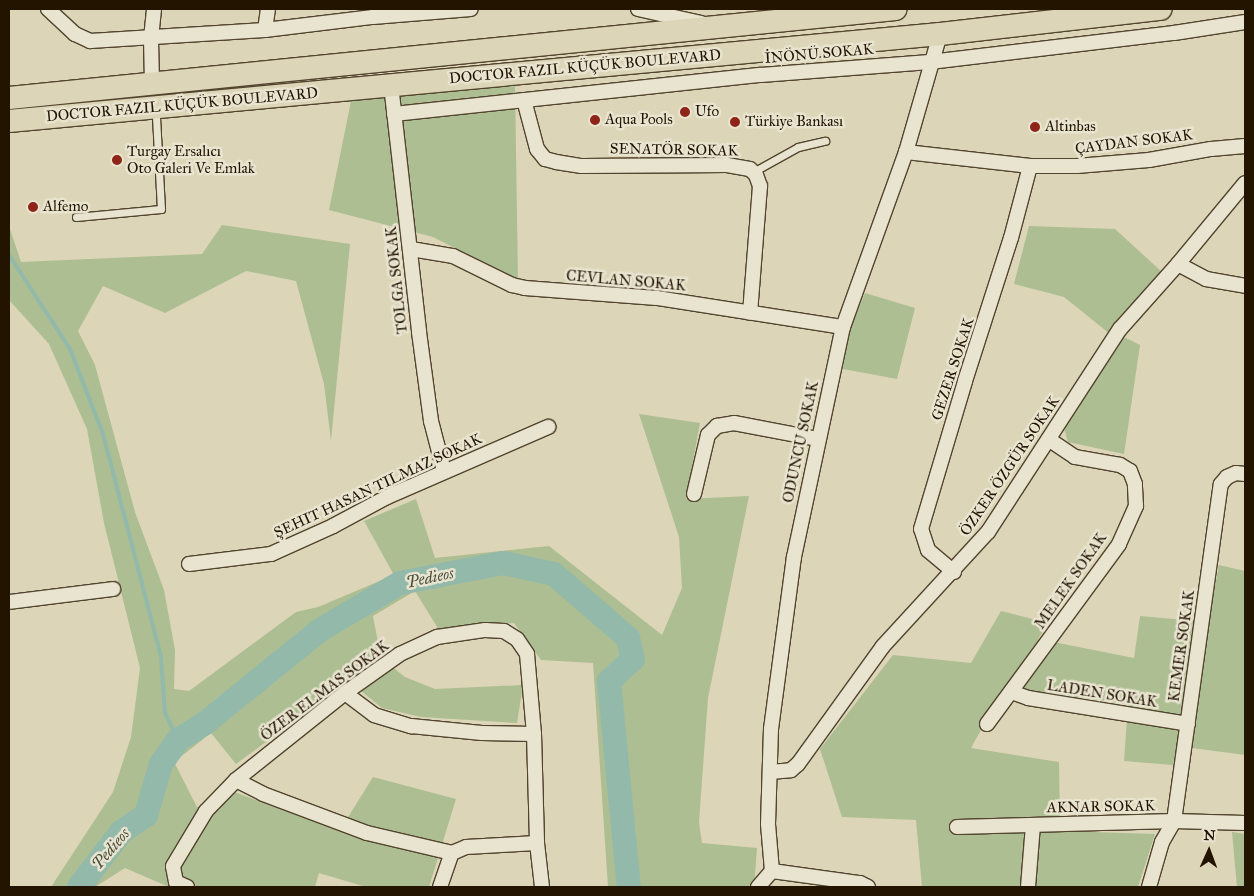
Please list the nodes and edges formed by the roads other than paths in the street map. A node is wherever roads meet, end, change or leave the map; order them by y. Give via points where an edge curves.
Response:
1 (48, 9) edge
2 (154, 9) edge
3 (268, 9) edge
4 (471, 9) edge
5 (638, 9) edge
6 (896, 9) edge
7 (1161, 9) edge
8 (840, 12) edge
9 (374, 13) edge
10 (1245, 22) edge
11 (716, 27) junction
12 (266, 30) junction
13 (940, 34) junction
14 (151, 38) junction
15 (930, 62) junction
16 (152, 83) junction
17 (391, 85) junction
18 (9, 98) edge
19 (524, 100) junction
20 (214, 101) junction
21 (394, 114) junction
22 (156, 118) junction
23 (9, 126) edge
24 (825, 141) dead end
25 (1245, 146) edge
26 (906, 152) junction
27 (1030, 166) junction
28 (753, 172) junction
29 (1245, 183) edge
30 (76, 217) dead end
31 (411, 249) junction
32 (1178, 264) junction
33 (1245, 286) edge
34 (750, 313) junction
35 (843, 327) junction
36 (548, 427) dead end
37 (818, 439) junction
38 (1048, 439) junction
39 (444, 471) junction
40 (1245, 474) edge
41 (694, 494) dead end
42 (190, 564) dead end
43 (954, 572) junction
44 (112, 588) dead end
45 (9, 602) edge
46 (1011, 692) junction
47 (345, 693) junction
48 (987, 724) dead end
49 (1188, 724) junction
50 (534, 734) junction
51 (770, 772) junction
52 (236, 780) junction
53 (1174, 821) junction
54 (1245, 823) edge
55 (1033, 825) junction
56 (957, 827) dead end
57 (537, 843) junction
58 (452, 853) junction
59 (772, 871) junction
60 (181, 885) edge
61 (440, 887) edge
62 (542, 887) edge
63 (758, 887) edge
64 (868, 887) edge
65 (1028, 887) edge
66 (1149, 887) edge

1 - 14 street via 74,34 90,41
2 - 14 street
3 - 12 street
4 - 9 street
5 - 11 street
6 - 8 highway
7 - 13 highway
8 - 11 highway
9 - 12 street
10 - 15 street, İNÖNÜ SOKAK
11 - 16 highway
12 - 14 street
13 - 15 street, ODUNCU SOKAK
13 - 17 highway
14 - 16 street
15 - 19 street, İNÖNÜ SOKAK via 761,75
15 - 26 street, ODUNCU SOKAK
16 - 18 highway
17 - 20 highway
17 - 21 street, TOLGA SOKAK
19 - 21 street, İNÖNÜ SOKAK
19 - 28 street, SENATÖR SOKAK via 537,149 545,159 582,166 726,165 741,166
20 - 22 highway
20 - 23 highway
21 - 31 street, TOLGA SOKAK
22 - 23 highway
22 - 30 lane via 161,209
24 - 28 lane via 798,147
25 - 27 street, ÇAYDAN SOKAK via 1131,162
26 - 27 street, ÇAYDAN SOKAK
26 - 35 street, ODUNCU SOKAK
27 - 43 street, GEZER SOKAK via 1011,238 921,529 928,550
28 - 34 street, SENATÖR SOKAK via 760,186
29 - 32 street, ÖZKER ÖZGÜR SOKAK
31 - 34 street, CEVLAN SOKAK via 454,256 512,285 525,288 657,298
31 - 39 street, TOLGA SOKAK via 431,421
32 - 33 street via 1206,279
32 - 38 street, ÖZKER ÖZGÜR SOKAK via 1120,329
34 - 35 street, CEVLAN SOKAK
35 - 37 street, ODUNCU SOKAK
36 - 39 street
37 - 41 street via 734,423 717,426 708,436
37 - 51 street, ODUNCU SOKAK via 794,557 773,712
38 - 43 street, ÖZKER ÖZGÜR SOKAK via 988,532
38 - 46 street, MELEK SOKAK via 1075,458 1120,465 1130,471 1135,484 1136,506 1119,544
39 - 42 street via 272,554
40 - 49 street, KEMER SOKAK via 1236,473 1221,484
43 - 51 street, ÖZKER ÖZGÜR SOKAK via 883,646 798,764 791,770
44 - 45 street
46 - 48 street, MELEK SOKAK
46 - 49 street, LADEN SOKAK via 1028,698
47 - 50 street via 374,715 410,726
47 - 50 street, ÖZER ELMAS SOKAK via 400,654 437,637 485,630 504,631 517,638 527,654
47 - 52 street, ÖZER ELMAS SOKAK
49 - 53 street, KEMER SOKAK
50 - 57 street, ÖZER ELMAS SOKAK
51 - 59 street, ODUNCU SOKAK via 768,824
52 - 58 street via 263,794 367,833
52 - 60 street, ÖZER ELMAS SOKAK via 206,811 173,866
53 - 54 street, AKNAR SOKAK
53 - 55 street, AKNAR SOKAK
53 - 66 street via 1162,842
55 - 56 street, AKNAR SOKAK
55 - 65 street
57 - 58 street via 466,847
57 - 62 street, ÖZER ELMAS SOKAK
58 - 61 street
59 - 63 street
59 - 64 street via 860,883

